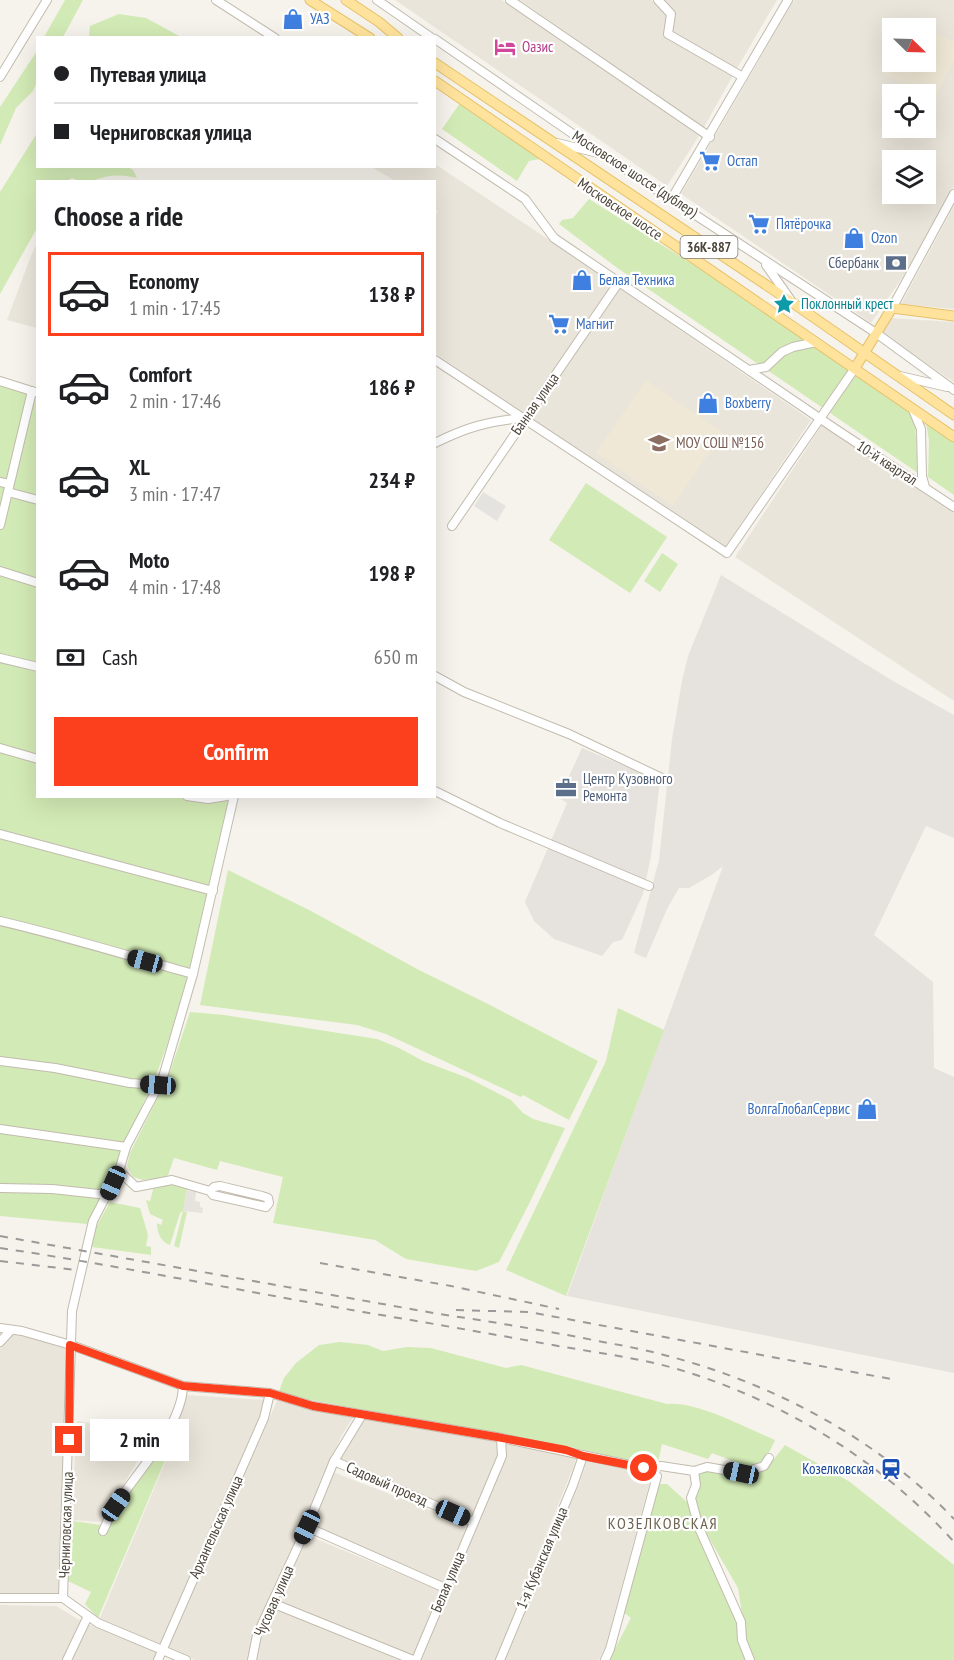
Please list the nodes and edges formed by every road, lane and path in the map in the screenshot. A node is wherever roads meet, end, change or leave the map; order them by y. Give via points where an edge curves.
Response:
1 (46, 0) edge
2 (216, 0) edge
3 (310, 0) edge
4 (346, 0) edge
5 (377, 0) edge
6 (510, 0) edge
7 (658, 0) edge
8 (788, 0) edge
9 (272, 36) edge
10 (367, 36) edge
11 (395, 36) edge
12 (431, 36) edge
13 (436, 39) edge
14 (436, 64) edge
15 (0, 77) edge
16 (743, 77) junction
17 (436, 82) edge
18 (710, 137) junction
19 (436, 140) edge
20 (553, 142) junction
21 (602, 154) junction
22 (954, 194) edge
23 (672, 198) junction
24 (764, 261) junction
25 (619, 282) junction
26 (793, 303) junction
27 (892, 308) junction
28 (954, 316) edge
29 (876, 333) junction
30 (816, 342) junction
31 (864, 352) junction
32 (436, 361) edge
33 (855, 368) junction
34 (749, 370) junction
35 (898, 375) junction
36 (0, 381) edge
37 (952, 389) edge
38 (35, 392) edge
39 (913, 410) junction
40 (954, 415) edge
41 (525, 418) junction
42 (820, 419) junction
43 (954, 437) edge
44 (436, 442) edge
45 (0, 482) edge
46 (925, 487) junction
47 (9, 488) junction
48 (36, 499) edge
49 (954, 507) edge
50 (0, 525) edge
51 (452, 526) dead end
52 (0, 571) edge
53 (36, 582) edge
54 (0, 658) edge
55 (36, 667) edge
56 (436, 677) edge
57 (0, 748) edge
58 (36, 758) edge
59 (664, 779) dead end
60 (436, 791) edge
61 (192, 798) edge
62 (214, 798) edge
63 (234, 798) edge
64 (0, 834) edge
65 (649, 886) dead end
66 (213, 891) junction
67 (0, 921) edge
68 (193, 974) junction
69 (0, 1061) edge
70 (158, 1085) junction
71 (0, 1129) edge
72 (126, 1147) junction
73 (119, 1171) junction
74 (0, 1188) edge
75 (210, 1191) junction
76 (108, 1194) junction
77 (0, 1328) edge
78 (11, 1330) junction
79 (0, 1342) edge
80 (70, 1345) junction
81 (183, 1386) junction
82 (270, 1393) junction
83 (362, 1415) junction
84 (501, 1438) junction
85 (583, 1456) junction
86 (769, 1458) dead end
87 (334, 1461) junction
88 (644, 1468) junction
89 (694, 1471) junction
90 (473, 1522) junction
91 (307, 1527) junction
92 (103, 1531) dead end
93 (445, 1588) junction
94 (0, 1598) edge
95 (63, 1598) junction
96 (272, 1603) junction
97 (88, 1616) junction
98 (162, 1650) junction
99 (67, 1660) edge
100 (158, 1660) edge
101 (186, 1660) edge
102 (252, 1660) edge
103 (415, 1660) edge
104 (500, 1660) edge
105 (605, 1660) edge
106 (750, 1660) edge

1 - 15 street
2 - 9 street
3 - 10 main road
4 - 11 main road
5 - 12 street, Московское шоссе (дублер)
6 - 18 street
7 - 16 street via 671,14 668,34
8 - 16 street
13 - 21 street, Московское шоссе (дублер)
14 - 20 main road, Московское шоссе / 36К-887
16 - 18 street
17 - 30 main road, Московское шоссе / 36К-887
18 - 23 street
19 - 25 street, 10-й квартал via 525,199 554,238
20 - 21 street
20 - 26 main road, Московское шоссе / 36К-887
21 - 23 street, Московское шоссе (дублер)
22 - 27 street
23 - 24 street, Московское шоссе (дублер)
24 - 26 street
24 - 29 street, Московское шоссе (дублер)
25 - 34 street, 10-й квартал
25 - 41 street, Банная улица
26 - 31 main road, Московское шоссе / 36К-887
27 - 28 main road
27 - 29 main road
29 - 31 main road
29 - 37 street, Московское шоссе (дублер)
30 - 33 main road, Московское шоссе / 36К-887
30 - 34 street via 793,346 766,367
31 - 33 main road
31 - 35 main road, Московское шоссе / 36К-887
32 - 41 street
33 - 39 main road, Московское шоссе / 36К-887
33 - 42 street
34 - 42 street, 10-й квартал
35 - 37 street
35 - 40 main road, Московское шоссе / 36К-887
36 - 38 street
38 - 47 street
39 - 43 main road, Московское шоссе / 36К-887
39 - 46 street via 921,429
41 - 42 street via 727,553
41 - 44 street via 491,421
41 - 51 street, Банная улица
42 - 46 street, 10-й квартал
45 - 47 street
46 - 49 street, 10-й квартал
47 - 48 street
47 - 50 street
52 - 53 street
54 - 55 street
56 - 59 street
57 - 58 street
60 - 65 street
61 - 62 street
63 - 66 street, Черниговская улица
64 - 66 street
66 - 68 street, Черниговская улица
67 - 68 street via 56,933
68 - 70 street, Черниговская улица
69 - 70 street
70 - 72 street, Черниговская улица
71 - 72 street
72 - 73 street, Черниговская улица
73 - 75 street via 136,1186 172,1180
73 - 76 street, Черниговская улица
74 - 76 street
75 - 75 street via 213,1196 257,1207 266,1208 268,1203 268,1198 220,1186
76 - 80 street, Черниговская улица via 93,1221 72,1311
77 - 78 street
78 - 79 street
78 - 80 street
80 - 81 street
80 - 95 street, Черниговская улица
81 - 82 street
81 - 92 street via 176,1417 114,1508
82 - 83 street
82 - 98 street, Архангельская улица via 264,1418
83 - 84 street
83 - 87 street, Чусовая улица
84 - 85 street
84 - 90 street, Белая улица via 502,1456
85 - 88 street
85 - 104 street, 1-я Кубанская улица
86 - 89 street via 764,1466 741,1473 707,1467
87 - 90 street, Садовый проезд
87 - 91 street, Чусовая улица
88 - 89 street via 661,1466
88 - 105 street via 657,1476
89 - 106 street via 696,1485 691,1498 699,1528 741,1622 742,1640
90 - 93 street, Белая улица
91 - 93 street
91 - 96 street, Чусовая улица
93 - 103 street, Белая улица
94 - 95 street
95 - 97 street
96 - 102 street, Чусовая улица via 256,1635
96 - 103 street
97 - 98 street
97 - 99 street
98 - 100 street, Архангельская улица
98 - 101 street

